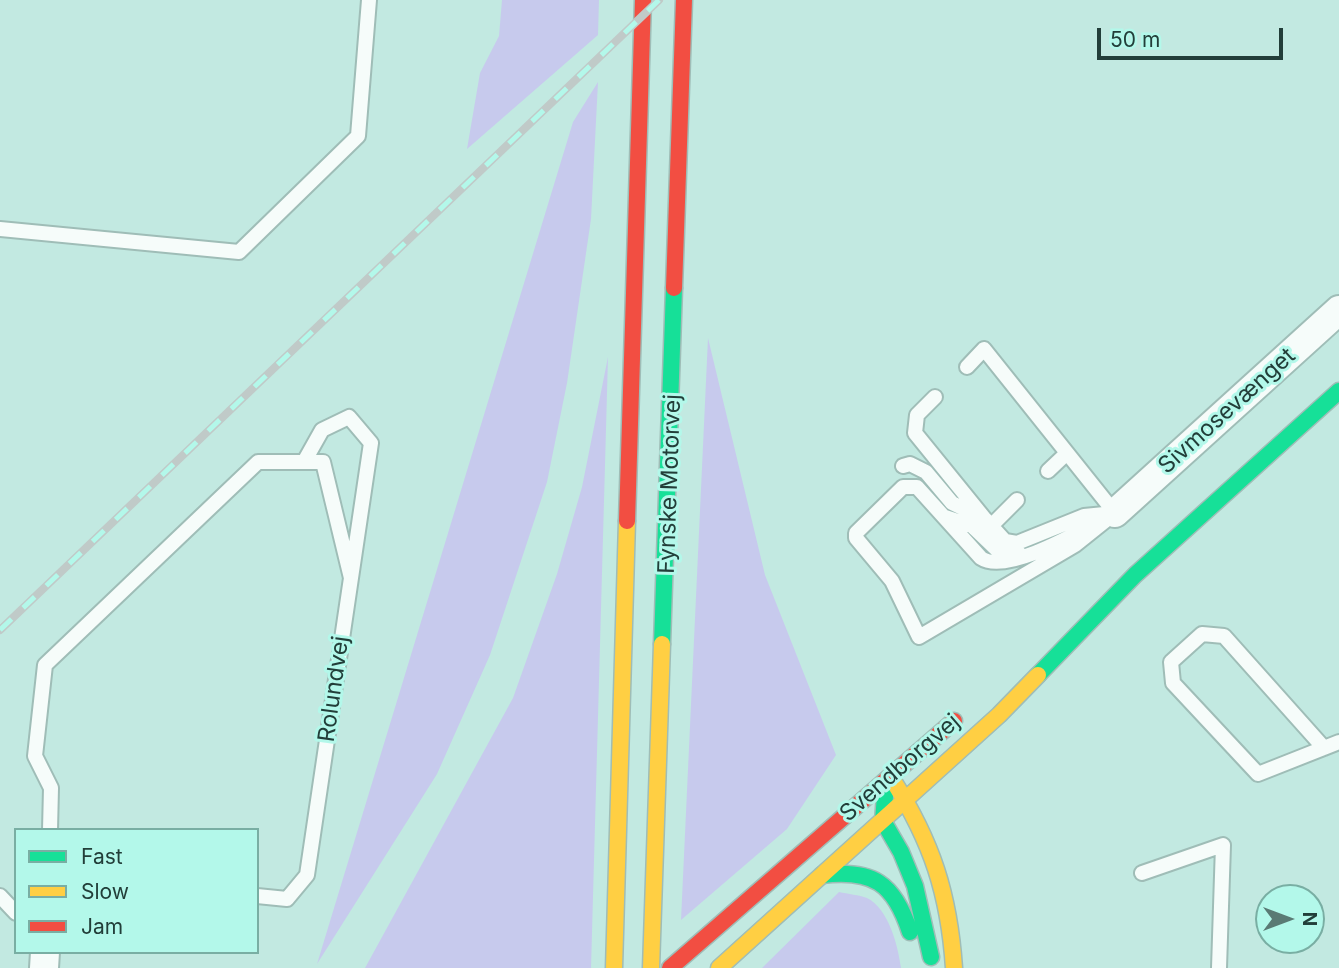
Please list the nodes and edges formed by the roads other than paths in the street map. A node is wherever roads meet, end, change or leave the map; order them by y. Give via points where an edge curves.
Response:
1 (369, 0) edge
2 (643, 0) edge
3 (684, 0) edge
4 (0, 229) edge
5 (1339, 310) edge
6 (967, 367) dead end
7 (1339, 391) edge
8 (935, 397) dead end
9 (1068, 453) junction
10 (304, 462) junction
11 (903, 466) dead end
12 (1048, 471) dead end
13 (1017, 500) dead end
14 (1115, 513) junction
15 (988, 522) junction
16 (1135, 575) junction
17 (351, 579) junction
18 (1061, 628) dead end
19 (966, 710) dead end
20 (1339, 742) edge
21 (1324, 748) junction
22 (889, 779) junction
23 (906, 800) junction
24 (883, 821) junction
25 (50, 828) edge
26 (1142, 873) dead end
27 (822, 874) junction
28 (259, 895) edge
29 (0, 896) edge
30 (14, 911) edge
31 (614, 968) edge
32 (652, 968) edge
33 (670, 968) edge
34 (719, 968) edge
35 (916, 968) edge
36 (932, 968) edge
37 (954, 968) edge
38 (1219, 968) edge

1 - 4 lane via 358,136 239,252
2 - 31 main road, Fynske Motorvej
3 - 32 main road, Fynske Motorvej
5 - 14 street, Sivmosevænget
6 - 9 lane via 984,349
7 - 16 main road, Svendborgvej
8 - 15 lane via 917,415 915,433
9 - 12 lane
9 - 14 lane
10 - 17 lane via 323,463
10 - 17 lane, Rolundvej via 322,430 349,418 371,443
10 - 25 lane via 258,462 45,665 35,756 51,788
11 - 15 lane via 910,464 926,472 957,508
13 - 15 lane
14 - 14 lane via 1032,553 1007,562 987,562 918,487 907,485 856,533 858,542 892,581 919,637 1075,545
14 - 15 lane via 1084,516 1017,543 1005,541
16 - 18 main road, Svendborgvej
16 - 23 main road, Svendborgvej via 999,715
17 - 28 lane, Rolundvej via 307,875 287,899
19 - 22 main road, Svendborgvej
20 - 21 lane
21 - 21 lane via 1224,636 1202,634 1171,662 1173,683 1258,774
22 - 23 main road
22 - 24 main road
22 - 33 main road, Svendborgvej
23 - 24 main road, Svendborgvej
23 - 37 main road via 929,839 944,884
24 - 27 main road, Svendborgvej
24 - 36 main road via 901,846 917,891
26 - 38 lane via 1223,845
27 - 34 main road, Svendborgvej
27 - 35 main road via 856,871 880,881 906,917
29 - 30 lane

